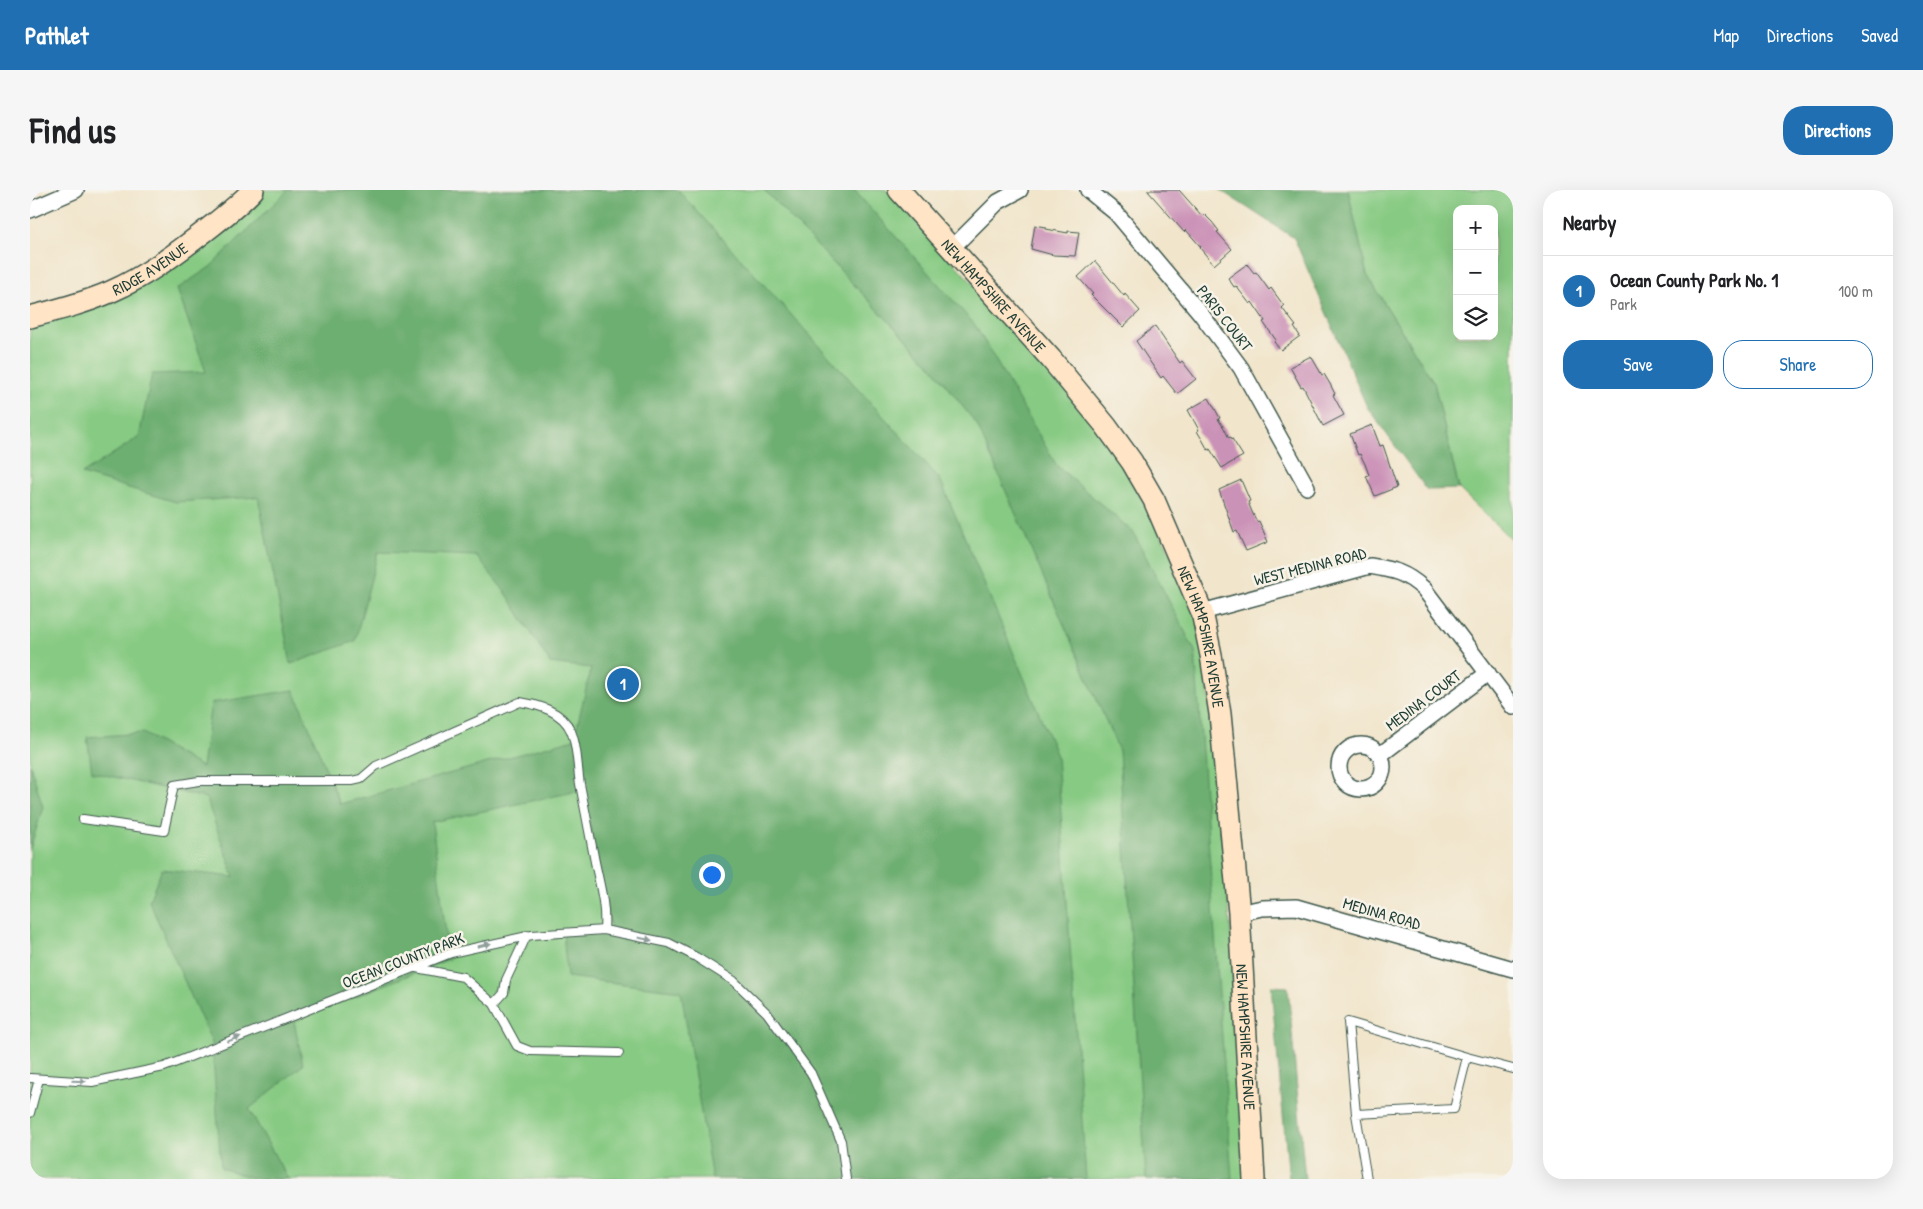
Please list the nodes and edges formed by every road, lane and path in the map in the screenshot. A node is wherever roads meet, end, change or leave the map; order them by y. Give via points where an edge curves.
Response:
1 (76, 190) edge
2 (253, 190) edge
3 (899, 190) edge
4 (1020, 190) edge
5 (1088, 190) edge
6 (30, 210) edge
7 (952, 248) junction
8 (30, 317) edge
9 (1307, 487) dead end
10 (1202, 612) junction
11 (1488, 673) junction
12 (1513, 707) edge
13 (1380, 755) dead end
14 (83, 819) dead end
15 (1239, 913) junction
16 (604, 930) junction
17 (527, 936) junction
18 (416, 968) junction
19 (1513, 969) edge
20 (494, 1004) junction
21 (619, 1053) dead end
22 (1467, 1058) junction
23 (1513, 1069) edge
24 (30, 1078) edge
25 (39, 1079) junction
26 (30, 1114) edge
27 (1356, 1114) junction
28 (846, 1179) edge
29 (1254, 1179) edge
30 (1367, 1179) edge

1 - 6 street
2 - 8 main road, RIDGE AVENUE via 190,243 150,270 110,292
3 - 7 main road, NEW HAMPSHIRE AVENUE
4 - 7 street via 998,202
5 - 9 street, PARIS COURT via 1116,213 1241,368
7 - 10 main road, NEW HAMPSHIRE AVENUE via 1052,359 1132,462 1154,500
10 - 11 street, WEST MEDINA ROAD via 1370,566 1395,570 1424,589
10 - 15 main road, NEW HAMPSHIRE AVENUE via 1220,714
11 - 12 street, WEST MEDINA ROAD
11 - 13 street, MEDINA COURT
14 - 16 lane via 164,830 174,785 199,782 352,782 376,766 520,702 542,706 562,719 570,730 606,912
15 - 19 street, MEDINA ROAD via 1262,908 1296,907
15 - 29 main road, NEW HAMPSHIRE AVENUE
16 - 17 lane, OCEAN COUNTY PARK
16 -> 28 lane, OCEAN COUNTY PARK via 669,944 696,957 734,981 767,1013 811,1073 841,1141
18 -> 17 lane, OCEAN COUNTY PARK via 451,953
17 - 20 lane via 506,980 504,993
18 - 20 lane via 463,977
25 -> 18 lane, OCEAN COUNTY PARK via 92,1082 164,1067
20 - 21 lane via 517,1046 530,1051
22 - 23 lane
22 - 27 lane via 1454,1109
22 - 27 lane via 1348,1022
24 - 25 lane, OCEAN COUNTY PARK
25 - 26 lane
27 - 30 lane

